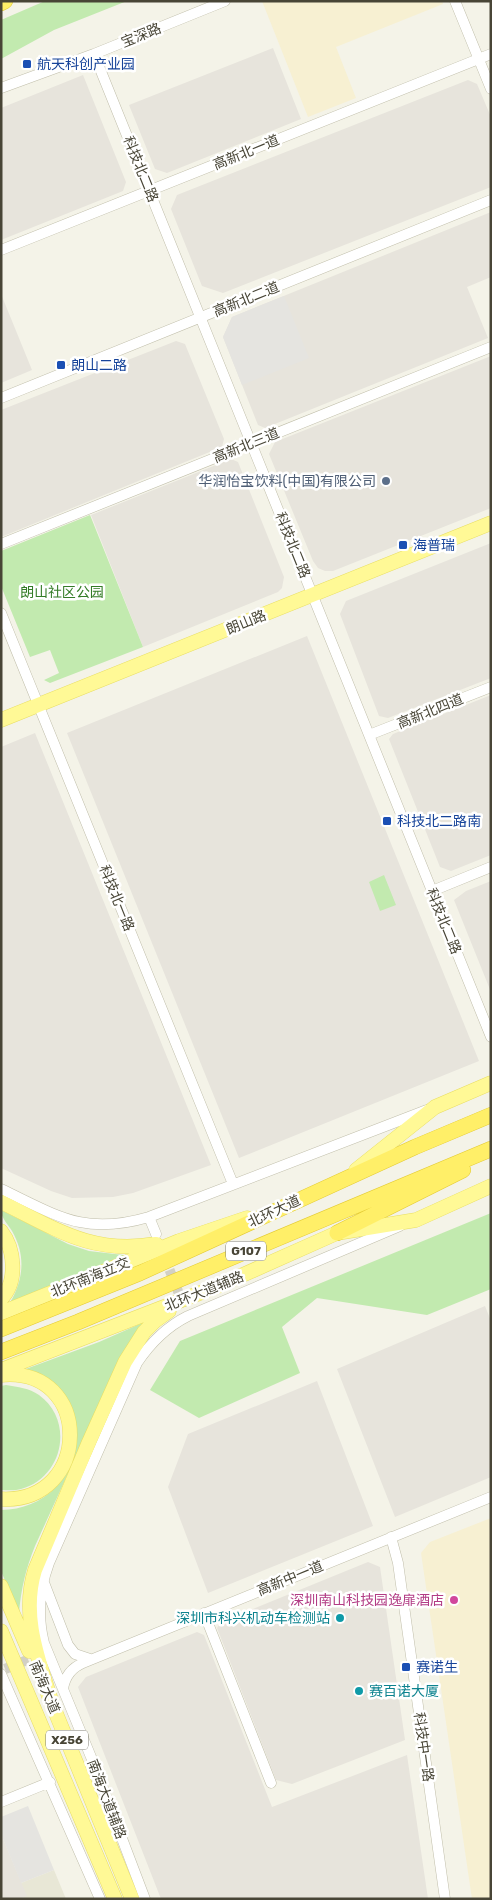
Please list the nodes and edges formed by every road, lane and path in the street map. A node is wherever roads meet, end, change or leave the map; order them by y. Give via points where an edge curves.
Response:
1 (5, 1) edge
2 (225, 1) edge
3 (455, 1) edge
4 (1, 3) edge
5 (94, 54) junction
6 (491, 54) edge
7 (478, 59) junction
8 (1, 88) edge
9 (491, 89) edge
10 (150, 191) junction
11 (491, 200) edge
12 (1, 250) edge
13 (201, 317) junction
14 (491, 347) edge
15 (1, 398) edge
16 (252, 443) junction
17 (491, 523) edge
18 (491, 533) edge
19 (1, 544) edge
20 (315, 599) junction
21 (1, 613) edge
22 (491, 687) edge
23 (40, 710) junction
24 (1, 720) edge
25 (1, 730) edge
26 (369, 735) junction
27 (491, 867) edge
28 (432, 890) junction
29 (491, 1037) edge
30 (491, 1083) edge
31 (434, 1107) junction
32 (491, 1115) edge
33 (491, 1149) edge
34 (491, 1156) edge
35 (341, 1181) junction
36 (233, 1184) junction
37 (491, 1186) edge
38 (1, 1189) edge
39 (1, 1202) edge
40 (281, 1208) junction
41 (149, 1217) junction
42 (416, 1220) junction
43 (1, 1231) edge
44 (337, 1233) junction
45 (156, 1234) dead end
46 (179, 1241) junction
47 (218, 1286) junction
48 (1, 1299) edge
49 (1, 1312) edge
50 (1, 1329) edge
51 (1, 1352) edge
52 (1, 1370) edge
53 (1, 1375) edge
54 (491, 1497) edge
55 (1, 1499) edge
56 (391, 1537) junction
57 (43, 1579) junction
58 (1, 1586) edge
59 (204, 1613) junction
60 (1, 1631) edge
61 (1, 1654) edge
62 (90, 1659) junction
63 (3, 1671) edge
64 (63, 1690) junction
65 (5, 1693) edge
66 (51, 1700) junction
67 (33, 1708) junction
68 (50, 1782) junction
69 (271, 1783) dead end
70 (1, 1802) edge
71 (135, 1898) edge
72 (100, 1899) edge
73 (115, 1899) edge
74 (445, 1899) edge

1 - 4 highway
2 - 5 street, 宝深路
3 - 7 street
5 - 8 street, 宝深路
5 - 10 street, 科技北二路
6 - 7 street, 高新北一道
7 - 9 street
7 - 10 street, 高新北一道
10 - 12 street, 高新北一道
10 - 13 street, 科技北二路
11 - 13 street, 高新北二道
13 - 15 street, 高新北二道
13 - 16 street, 科技北二路
14 - 16 street, 高新北三道
16 - 19 street, 高新北三道
16 - 20 street, 科技北二路
17 - 20 main road, 朗山路
18 - 20 main road, 朗山路
20 - 23 main road, 朗山路
20 - 26 street, 科技北二路
21 - 23 street, 科技北一路
22 - 26 street, 高新北四道
23 - 24 main road, 朗山路
23 - 25 main road, 朗山路
23 - 36 street, 科技北一路
26 - 28 street, 科技北二路
27 - 28 street
28 - 29 street, 科技北二路
30 - 31 main road
31 - 35 main road
31 - 36 street
32 - 35 highway, 北环大道 / G107
33 - 51 highway, 北环大道 / G107
34 - 44 highway
35 - 40 highway, 北环大道 / G107
36 - 41 street
37 - 42 main road, 北环大道辅路
38 - 41 street via 77,1223 112,1225
39 - 46 main road via 97,1245 128,1248
40 - 46 main road
40 - 50 highway, 北环大道 / G107 via 140,1273
41 - 45 street
42 - 44 main road, 北环大道辅路
42 - 57 street, 南海大道辅路 via 187,1312 156,1338 137,1363
43 - 48 main road via 10,1247 12,1272 10,1286
44 - 47 main road, 北环大道辅路
46 - 49 main road, 北环南海立交
47 - 52 main road, 北环大道辅路
47 - 66 main road via 167,1312 134,1346 38,1560 31,1582 30,1617
53 - 55 main road via 24,1376 45,1384 60,1399 71,1430 64,1465 51,1484 33,1495
54 - 56 street, 高新中一道
56 - 59 street, 高新中一道
56 - 74 street, 科技中一路 via 398,1563
57 - 62 street via 68,1645 75,1654
57 - 64 street, 南海大道辅路 via 39,1618 45,1653
58 - 66 main road, 南海大道 / X256
59 - 62 street, 高新中一道
59 - 69 street
60 - 67 main road, 南海大道 / X256
61 - 67 main road
62 - 64 street, 高新中一道 via 69,1673
63 - 65 street
64 - 71 street, 南海大道辅路
65 - 68 street
66 - 71 main road, 南海大道 / X256
67 - 73 main road, 南海大道 / X256
68 - 70 street
68 - 72 street

